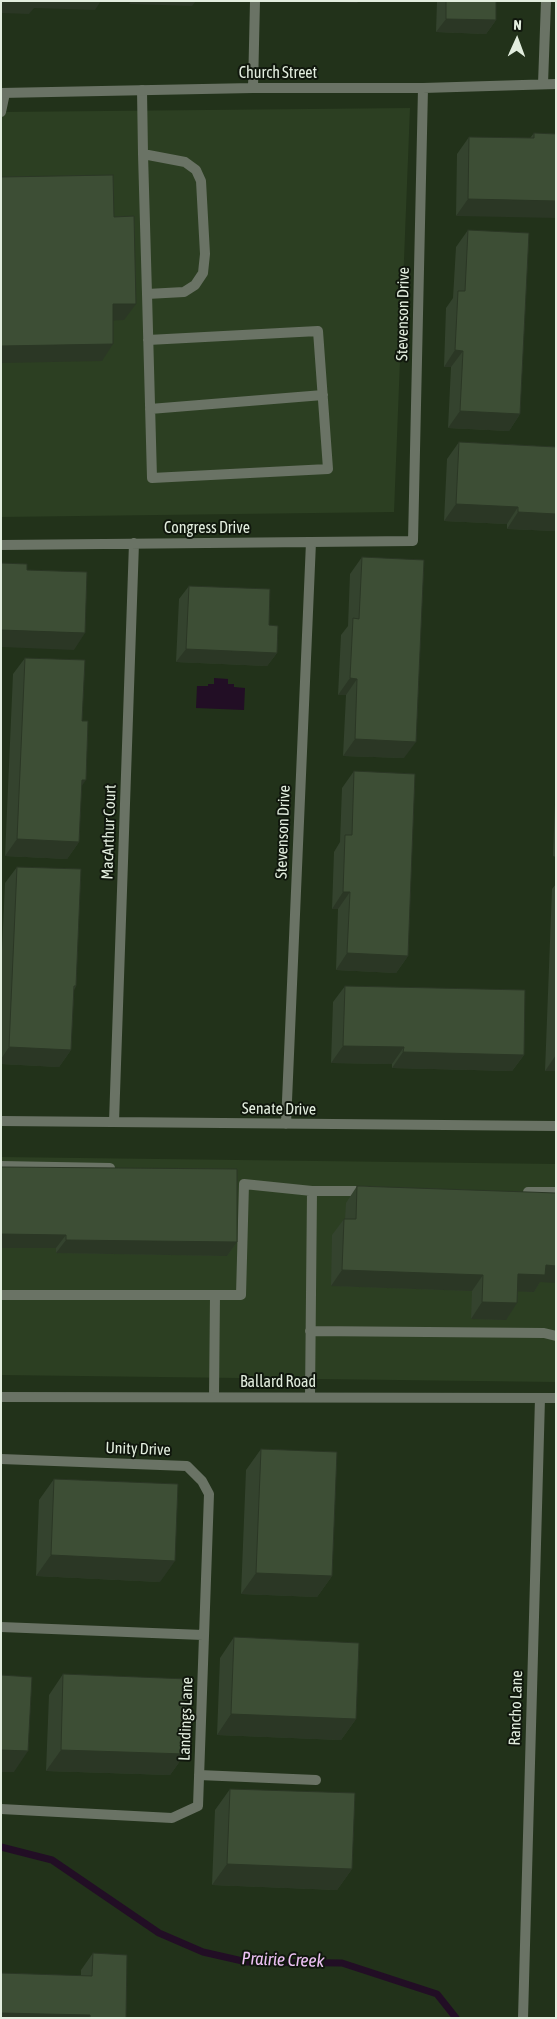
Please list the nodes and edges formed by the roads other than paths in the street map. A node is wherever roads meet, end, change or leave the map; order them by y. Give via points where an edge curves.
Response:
1 (255, 1) edge
2 (546, 1) edge
3 (543, 84) junction
4 (556, 84) edge
5 (253, 88) junction
6 (423, 88) junction
7 (142, 90) junction
8 (3, 93) edge
9 (1, 112) edge
10 (143, 154) junction
11 (147, 294) junction
12 (148, 340) junction
13 (323, 396) junction
14 (150, 409) junction
15 (413, 541) joint
16 (311, 542) junction
17 (134, 543) junction
18 (1, 545) edge
19 (1, 1121) edge
20 (114, 1122) junction
21 (286, 1124) junction
22 (556, 1126) edge
23 (1, 1166) edge
24 (117, 1168) edge
25 (312, 1191) junction
26 (380, 1191) edge
27 (517, 1192) edge
28 (556, 1192) edge
29 (1, 1295) edge
30 (215, 1295) junction
31 (310, 1331) junction
32 (556, 1336) edge
33 (1, 1397) edge
34 (214, 1397) junction
35 (310, 1397) junction
36 (540, 1398) junction
37 (556, 1398) edge
38 (1, 1459) edge
39 (1, 1628) edge
40 (203, 1635) junction
41 (199, 1775) junction
42 (316, 1780) dead end
43 (1, 1809) edge
44 (523, 2018) edge

1 - 5 street
2 - 3 street
3 - 4 street, Church Street
3 - 6 street, Church Street
5 - 6 street, Church Street
5 - 7 street, Church Street
6 - 15 street, Stevenson Drive
7 - 8 street, Church Street
7 - 10 street
8 - 9 street
10 - 11 street
10 - 11 street via 186,162 196,170 200,181 205,254 203,273 196,285 184,292
11 - 12 street
12 - 13 street via 318,331
12 - 14 street
13 - 14 street
13 - 14 street via 328,469 152,478
15 - 16 street, Congress Drive
16 - 17 street, Congress Drive
16 - 21 street, Stevenson Drive
17 - 18 street, Congress Drive
17 - 20 street, MacArthur Court
19 - 20 street, Senate Drive
20 - 21 street, Senate Drive
21 - 22 street, Senate Drive
23 - 24 street
25 - 26 street
25 - 30 street via 240,1182 241,1295
25 - 31 street
27 - 28 street
29 - 30 street
30 - 34 street
31 - 32 street via 544,1333
31 - 35 street
33 - 34 street, Ballard Road
34 - 35 street, Ballard Road
35 - 36 street, Ballard Road
36 - 37 street, Ballard Road
36 - 44 street, Rancho Lane
38 - 40 street, Unity Drive via 187,1466 202,1481 209,1494
39 - 40 street
40 - 41 street, Landings Lane
41 - 42 street
41 - 43 street, Landings Lane via 198,1806 172,1818

